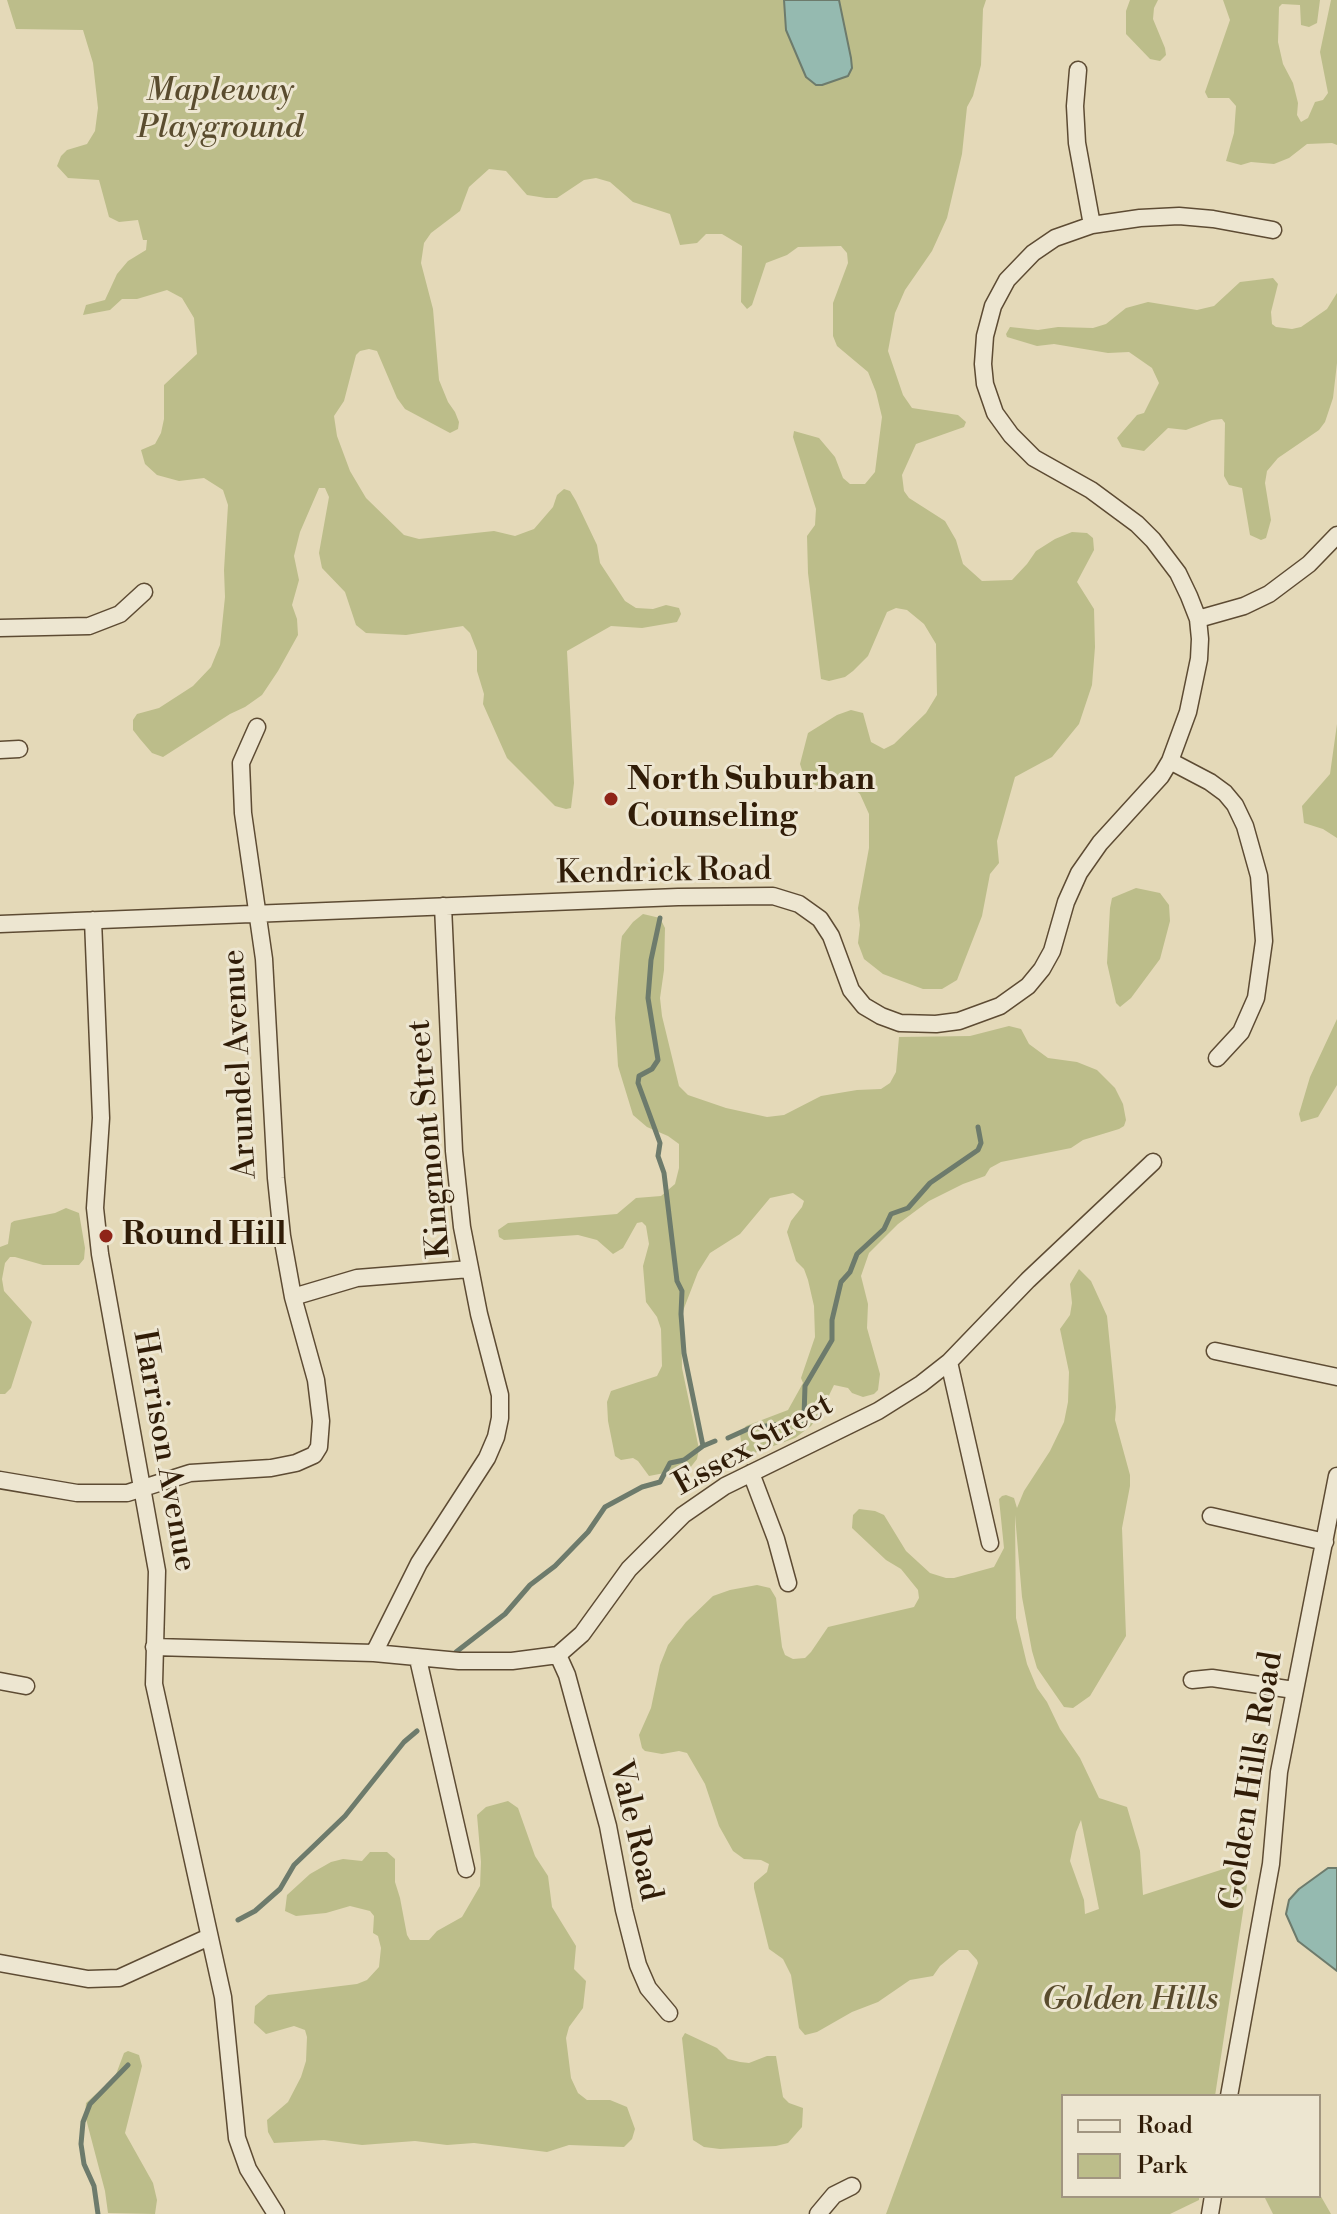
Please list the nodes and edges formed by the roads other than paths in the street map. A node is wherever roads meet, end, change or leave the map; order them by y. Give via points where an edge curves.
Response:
1 (1078, 70) dead end
2 (1092, 225) junction
3 (1273, 230) dead end
4 (1337, 535) edge
5 (144, 592) dead end
6 (1198, 619) junction
7 (0, 628) edge
8 (257, 727) dead end
9 (19, 749) dead end
10 (0, 750) edge
11 (1170, 761) junction
12 (443, 906) junction
13 (259, 914) junction
14 (93, 920) junction
15 (0, 924) edge
16 (1217, 1058) dead end
17 (1153, 1162) dead end
18 (470, 1269) junction
19 (293, 1297) junction
20 (1215, 1351) dead end
21 (949, 1362) junction
22 (1337, 1377) edge
23 (751, 1473) junction
24 (1337, 1476) edge
25 (0, 1480) edge
26 (142, 1490) junction
27 (1211, 1516) dead end
28 (1325, 1542) junction
29 (990, 1543) dead end
30 (788, 1583) dead end
31 (154, 1647) junction
32 (374, 1653) junction
33 (558, 1655) junction
34 (418, 1659) junction
35 (1192, 1680) dead end
36 (0, 1681) edge
37 (26, 1686) dead end
38 (1294, 1690) junction
39 (466, 1869) dead end
40 (209, 1937) junction
41 (0, 1963) edge
42 (669, 2013) dead end
43 (1229, 2094) edge
44 (852, 2186) dead end
45 (276, 2214) edge
46 (818, 2214) edge

1 - 2 street via 1076,134
2 - 3 street, Kendrick Road via 1179,216
2 - 6 street, Kendrick Road via 1055,238 1002,286 985,336 985,384 995,413 1022,448 1106,500 1153,540 1178,573
4 - 6 street via 1269,594
5 - 7 street via 120,614 89,626
6 - 11 street, Kendrick Road via 1195,686
8 - 13 street, Arundel Avenue via 243,752 240,781
9 - 10 street
11 - 12 street, Kendrick Road via 1079,873 1052,951 1037,976 1000,1006 959,1021 900,1023 864,1006 846,980 827,927 809,909 788,899 678,897
11 - 16 street via 1210,782 1235,805 1259,876 1264,941 1256,998 1241,1032
12 - 13 street, Kendrick Road
12 - 18 street, Kingmont Street via 454,1151
13 - 14 street, Kendrick Road
13 - 19 street, Arundel Avenue via 276,1178
14 - 15 street, Kendrick Road
14 - 26 street, Harrison Avenue via 101,1118 95,1208
17 - 21 street, Essex Street
18 - 19 street via 357,1278
18 - 32 street, Kingmont Street via 501,1402 499,1426 487,1458 419,1563
19 - 26 street, Arundel Avenue via 316,1380 321,1421 314,1455 271,1468 190,1473
20 - 22 street
21 - 23 street, Essex Street via 878,1411
21 - 29 street
23 - 30 street
23 - 33 street, Essex Street via 711,1494 661,1535 618,1581 582,1634
24 - 28 street, Golden Hills Road
25 - 26 street via 95,1494
26 - 31 street, Harrison Avenue via 159,1582
27 - 28 street
28 - 38 street, Golden Hills Road
31 - 32 street
31 - 40 street, Harrison Avenue via 158,1710
32 - 34 street
33 - 34 street via 512,1661
33 - 42 street, Vale Road via 608,1826 635,1956 648,1988
34 - 39 street
35 - 38 street
36 - 37 street
38 - 43 street, Golden Hills Road via 1276,1792 1269,1878
40 - 41 street via 119,1978 88,1979
40 - 45 street, Harrison Avenue via 223,1997 240,2149
44 - 46 street via 834,2195

